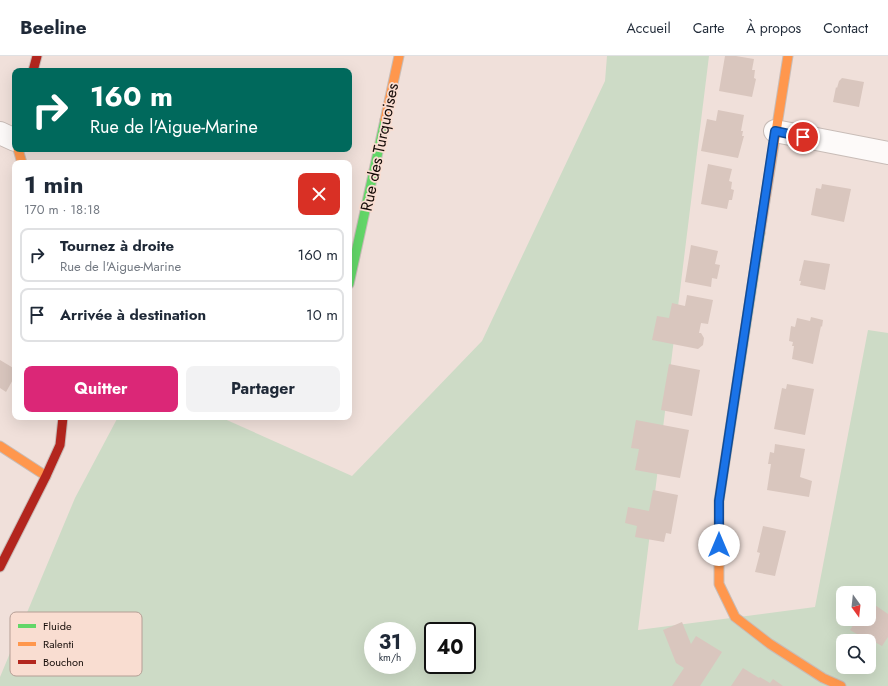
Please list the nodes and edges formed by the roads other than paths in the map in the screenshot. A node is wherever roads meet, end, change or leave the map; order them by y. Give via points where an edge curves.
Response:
1 (37, 56) edge
2 (399, 56) edge
3 (788, 56) edge
4 (34, 68) edge
5 (775, 131) junction
6 (0, 133) edge
7 (12, 139) edge
8 (888, 153) edge
9 (352, 270) edge
10 (63, 420) edge
11 (0, 446) edge
12 (46, 476) junction
13 (0, 567) edge
14 (841, 686) edge

1 - 4 street
2 - 9 street, Rue des Turquoises
3 - 5 street
5 - 8 street
5 - 14 street via 719,501 719,584 735,617 770,644 823,678
6 - 7 street
10 - 12 street via 60,445
11 - 12 street
12 - 13 street

